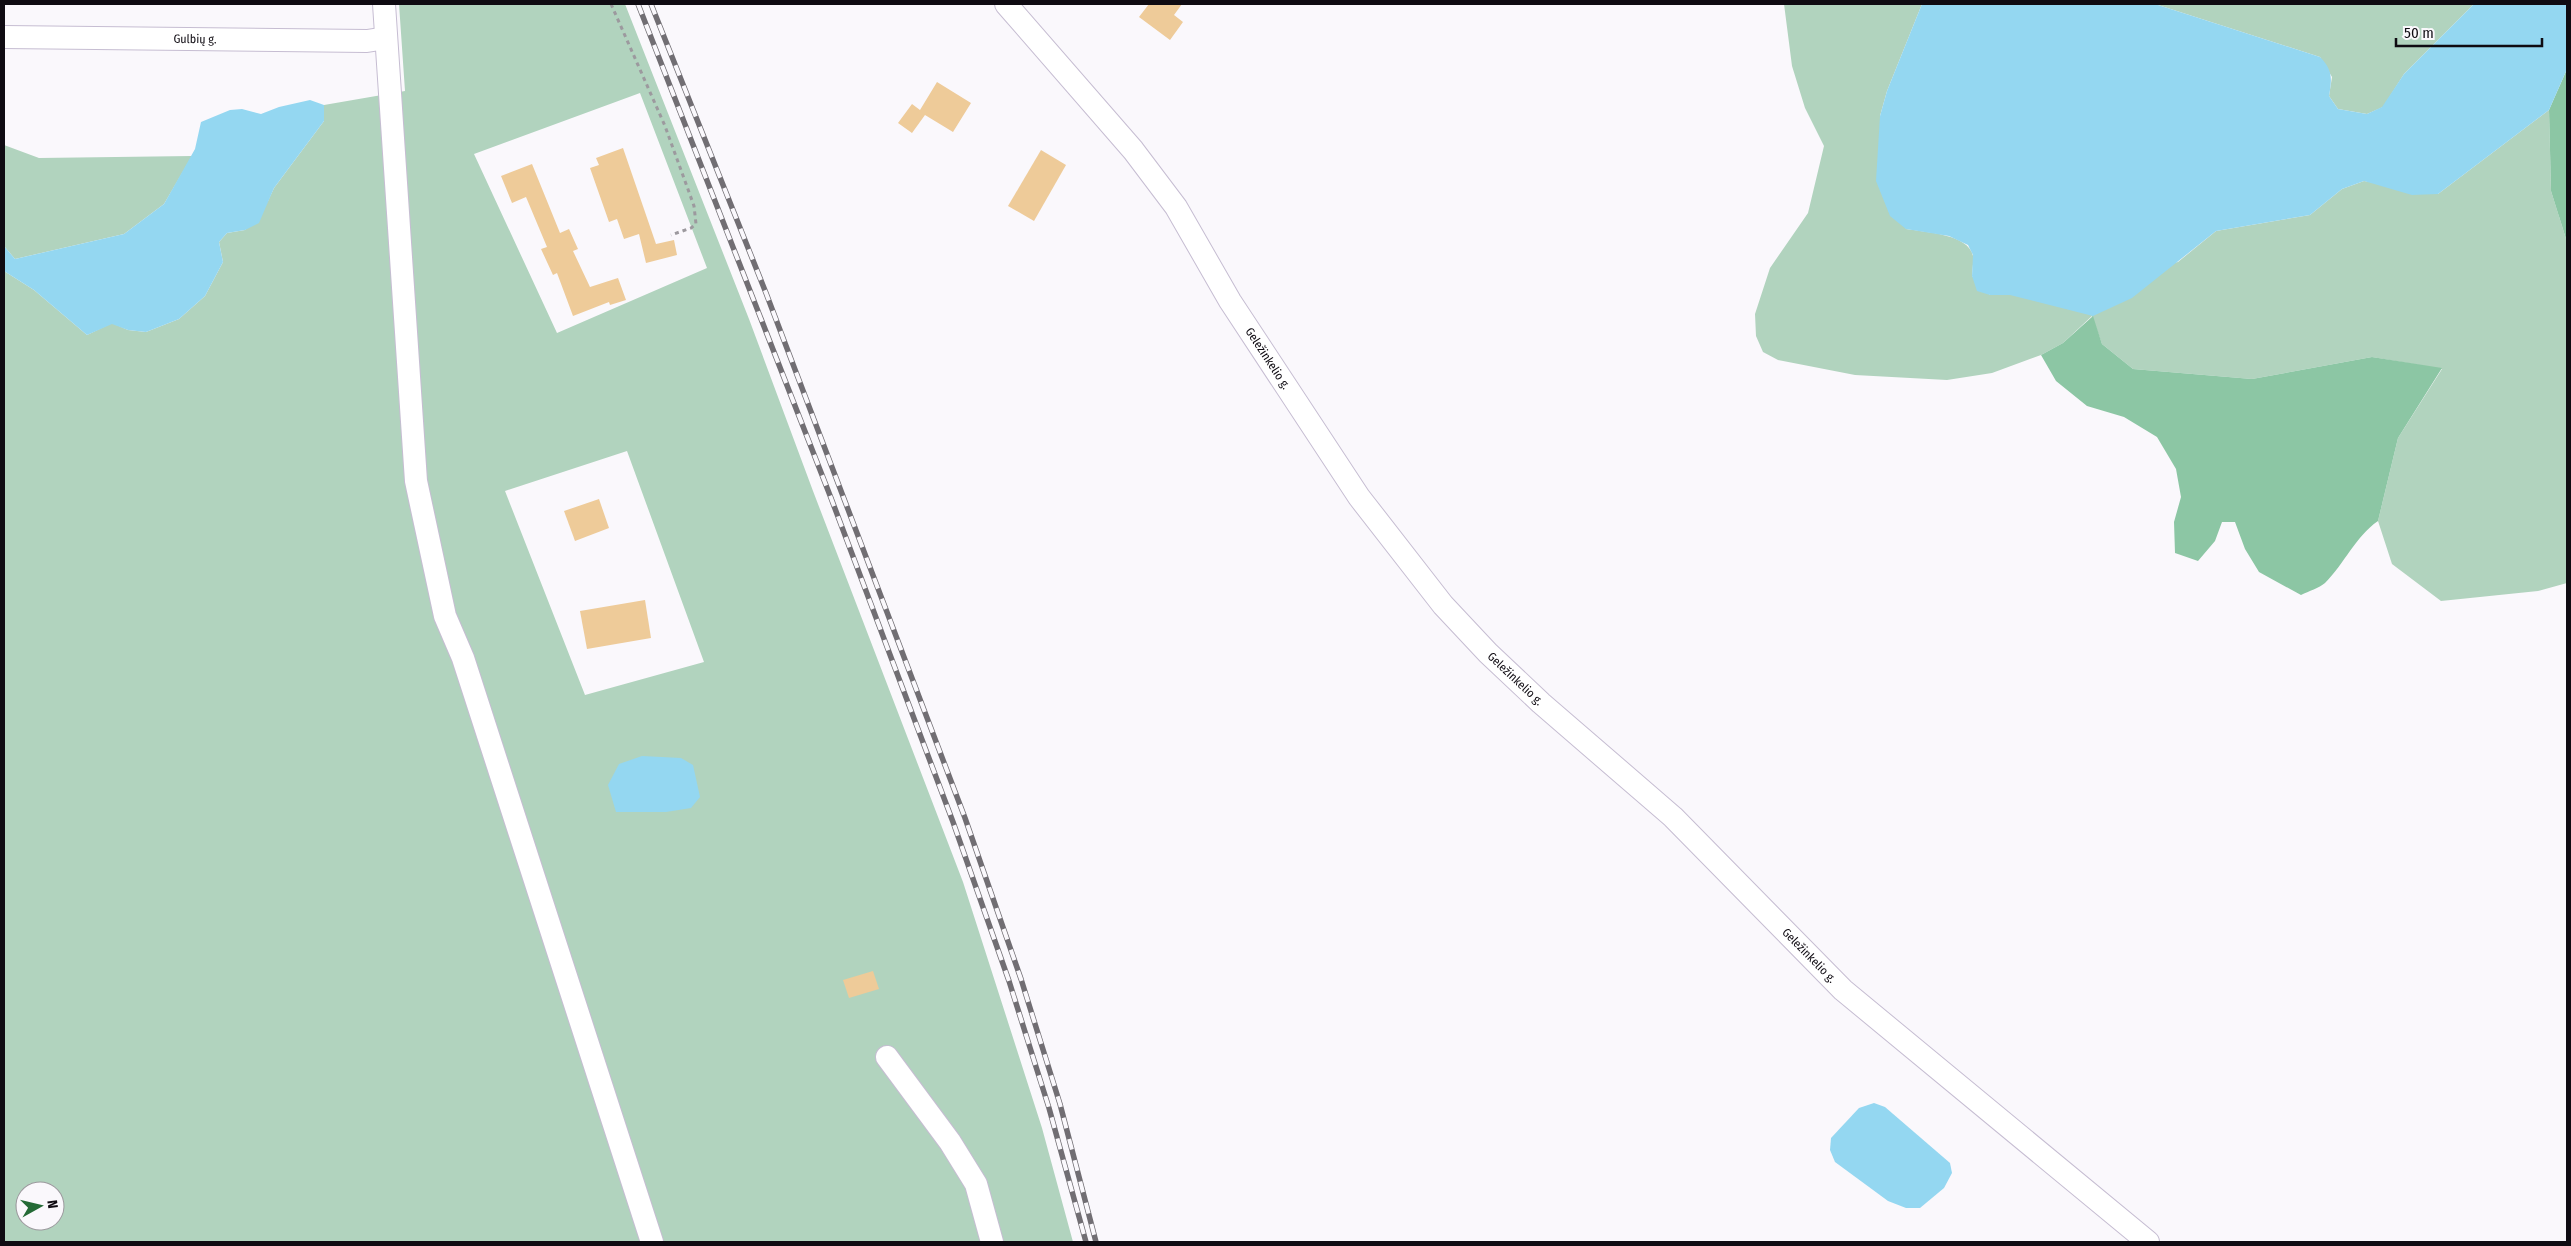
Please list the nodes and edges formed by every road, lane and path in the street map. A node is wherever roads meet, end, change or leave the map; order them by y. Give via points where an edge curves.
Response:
1 (384, 4) edge
2 (611, 4) edge
3 (1006, 4) edge
4 (4, 37) edge
5 (386, 38) junction
6 (671, 235) dead end
7 (887, 1057) dead end
8 (652, 1242) edge
9 (992, 1242) edge
10 (2148, 1242) edge

1 - 5 street
2 - 6 path via 665,126 694,206 696,224
3 - 10 street, Geležinkelio g. via 1133,150 1176,207 1230,301 1359,497 1443,605 1541,703 1673,817 1844,990
4 - 5 street, Gulbių g.
5 - 8 street via 415,471 445,616 463,658
7 - 9 street via 950,1142 976,1184

